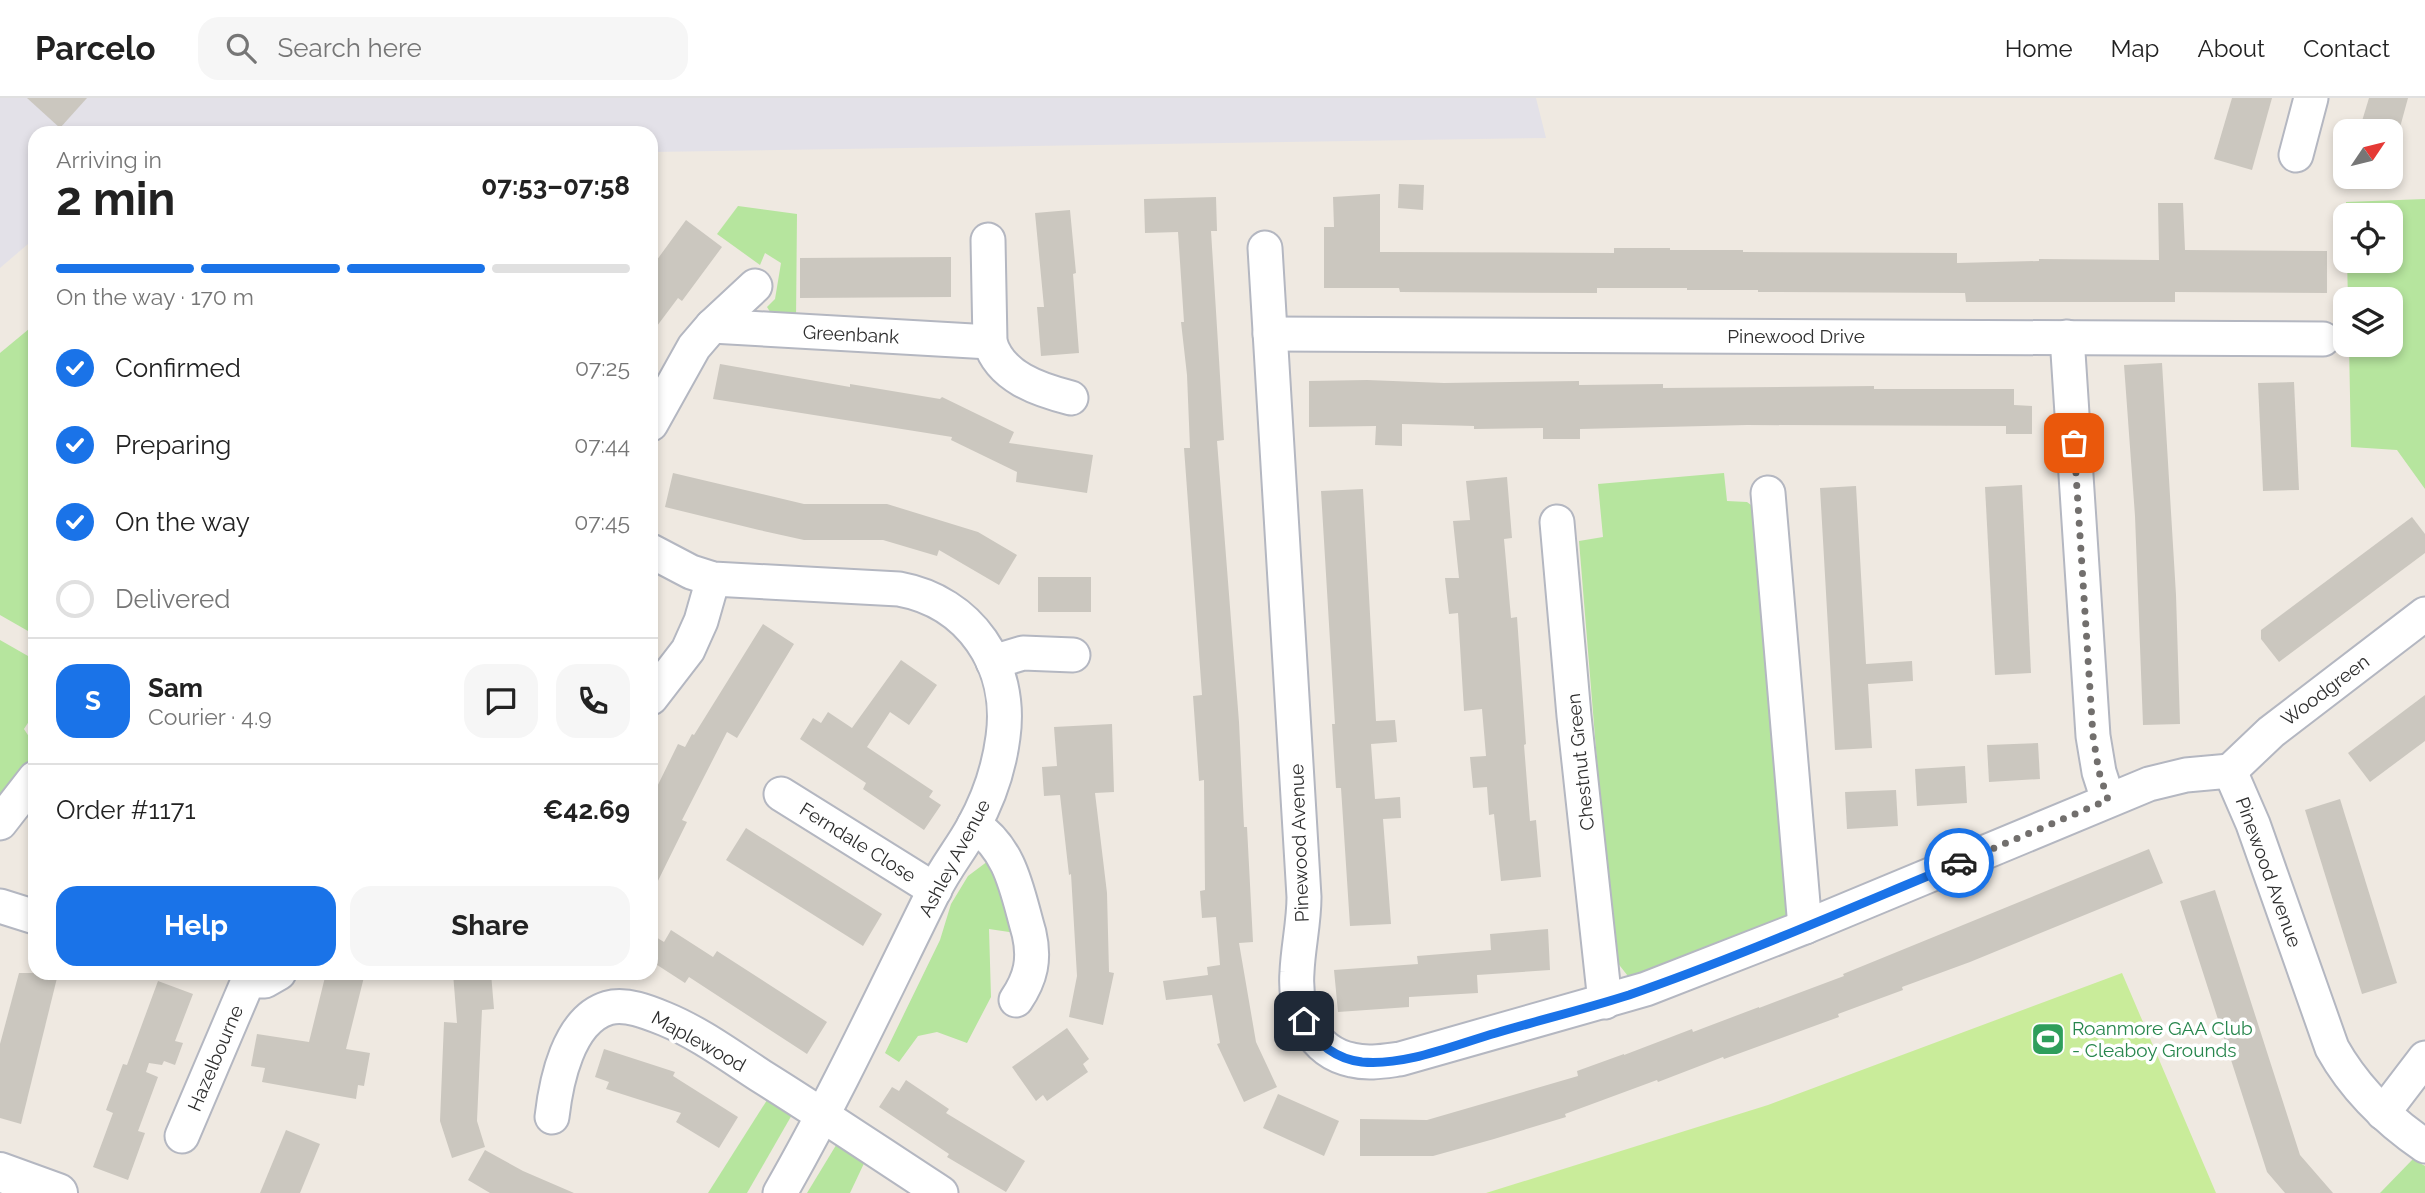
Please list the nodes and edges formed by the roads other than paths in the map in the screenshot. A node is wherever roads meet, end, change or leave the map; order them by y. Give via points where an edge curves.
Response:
1 (2311, 98) edge
2 (2296, 155) dead end
3 (988, 240) dead end
4 (1265, 248) dead end
5 (755, 286) dead end
6 (712, 326) junction
7 (1270, 334) junction
8 (2067, 337) junction
9 (2323, 339) dead end
10 (990, 342) junction
11 (1071, 398) dead end
12 (658, 411) edge
13 (1768, 493) dead end
14 (1557, 522) dead end
15 (658, 555) edge
16 (713, 579) junction
17 (2425, 614) edge
18 (1073, 655) dead end
19 (993, 662) junction
20 (658, 689) edge
21 (2230, 771) junction
22 (28, 787) edge
23 (781, 794) dead end
24 (2108, 800) junction
25 (0, 823) edge
26 (974, 825) junction
27 (935, 890) junction
28 (0, 906) edge
29 (28, 915) edge
30 (1805, 927) junction
31 (248, 980) edge
32 (1016, 1000) dead end
33 (1605, 1002) junction
34 (2425, 1058) edge
35 (2383, 1113) junction
36 (821, 1114) junction
37 (552, 1117) dead end
38 (182, 1136) dead end
39 (2425, 1146) edge
40 (0, 1172) edge
41 (58, 1193) edge
42 (779, 1193) edge
43 (941, 1193) edge

1 - 2 street
3 - 10 street
4 - 7 street, Pinewood Avenue
5 - 6 street
6 - 10 street, Greenbank
6 - 12 street via 685,360
7 - 8 street, Pinewood Drive
7 - 33 street, Pinewood Avenue via 1304,897 1297,974 1304,1021 1321,1044 1340,1056 1379,1062
8 - 9 street, Pinewood Drive
8 - 24 street via 2093,736
10 - 11 street via 997,358 1022,380
13 - 30 street
14 - 33 street, Chestnut Green
15 - 16 street, Ashley Avenue
16 - 19 street, Ashley Avenue via 917,592 965,620
16 - 20 street via 688,650
17 - 21 street, Woodgreen via 2271,732
18 - 19 street via 1023,653
19 - 26 street, Ashley Avenue via 1005,703 1004,735
21 - 24 street, Pinewood Avenue via 2170,778
21 - 35 street, Pinewood Avenue via 2332,1048 2352,1080
22 - 25 street
23 - 27 street, Ferndale Close
24 - 30 street, Pinewood Avenue
26 - 27 street, Ashley Avenue
26 - 32 street via 992,838 1006,858 1030,933 1032,967
27 - 36 street, Ashley Avenue
28 - 29 street
30 - 33 street, Pinewood Avenue
31 - 38 street, Hazelbourne
34 - 35 street
35 - 39 street, Pinewood Avenue
36 - 37 street, Maplewood via 667,1020 619,1007 597,1013 572,1043 557,1078
36 - 42 street, Ashley Avenue
36 - 43 street, Maplewood
40 - 41 street

